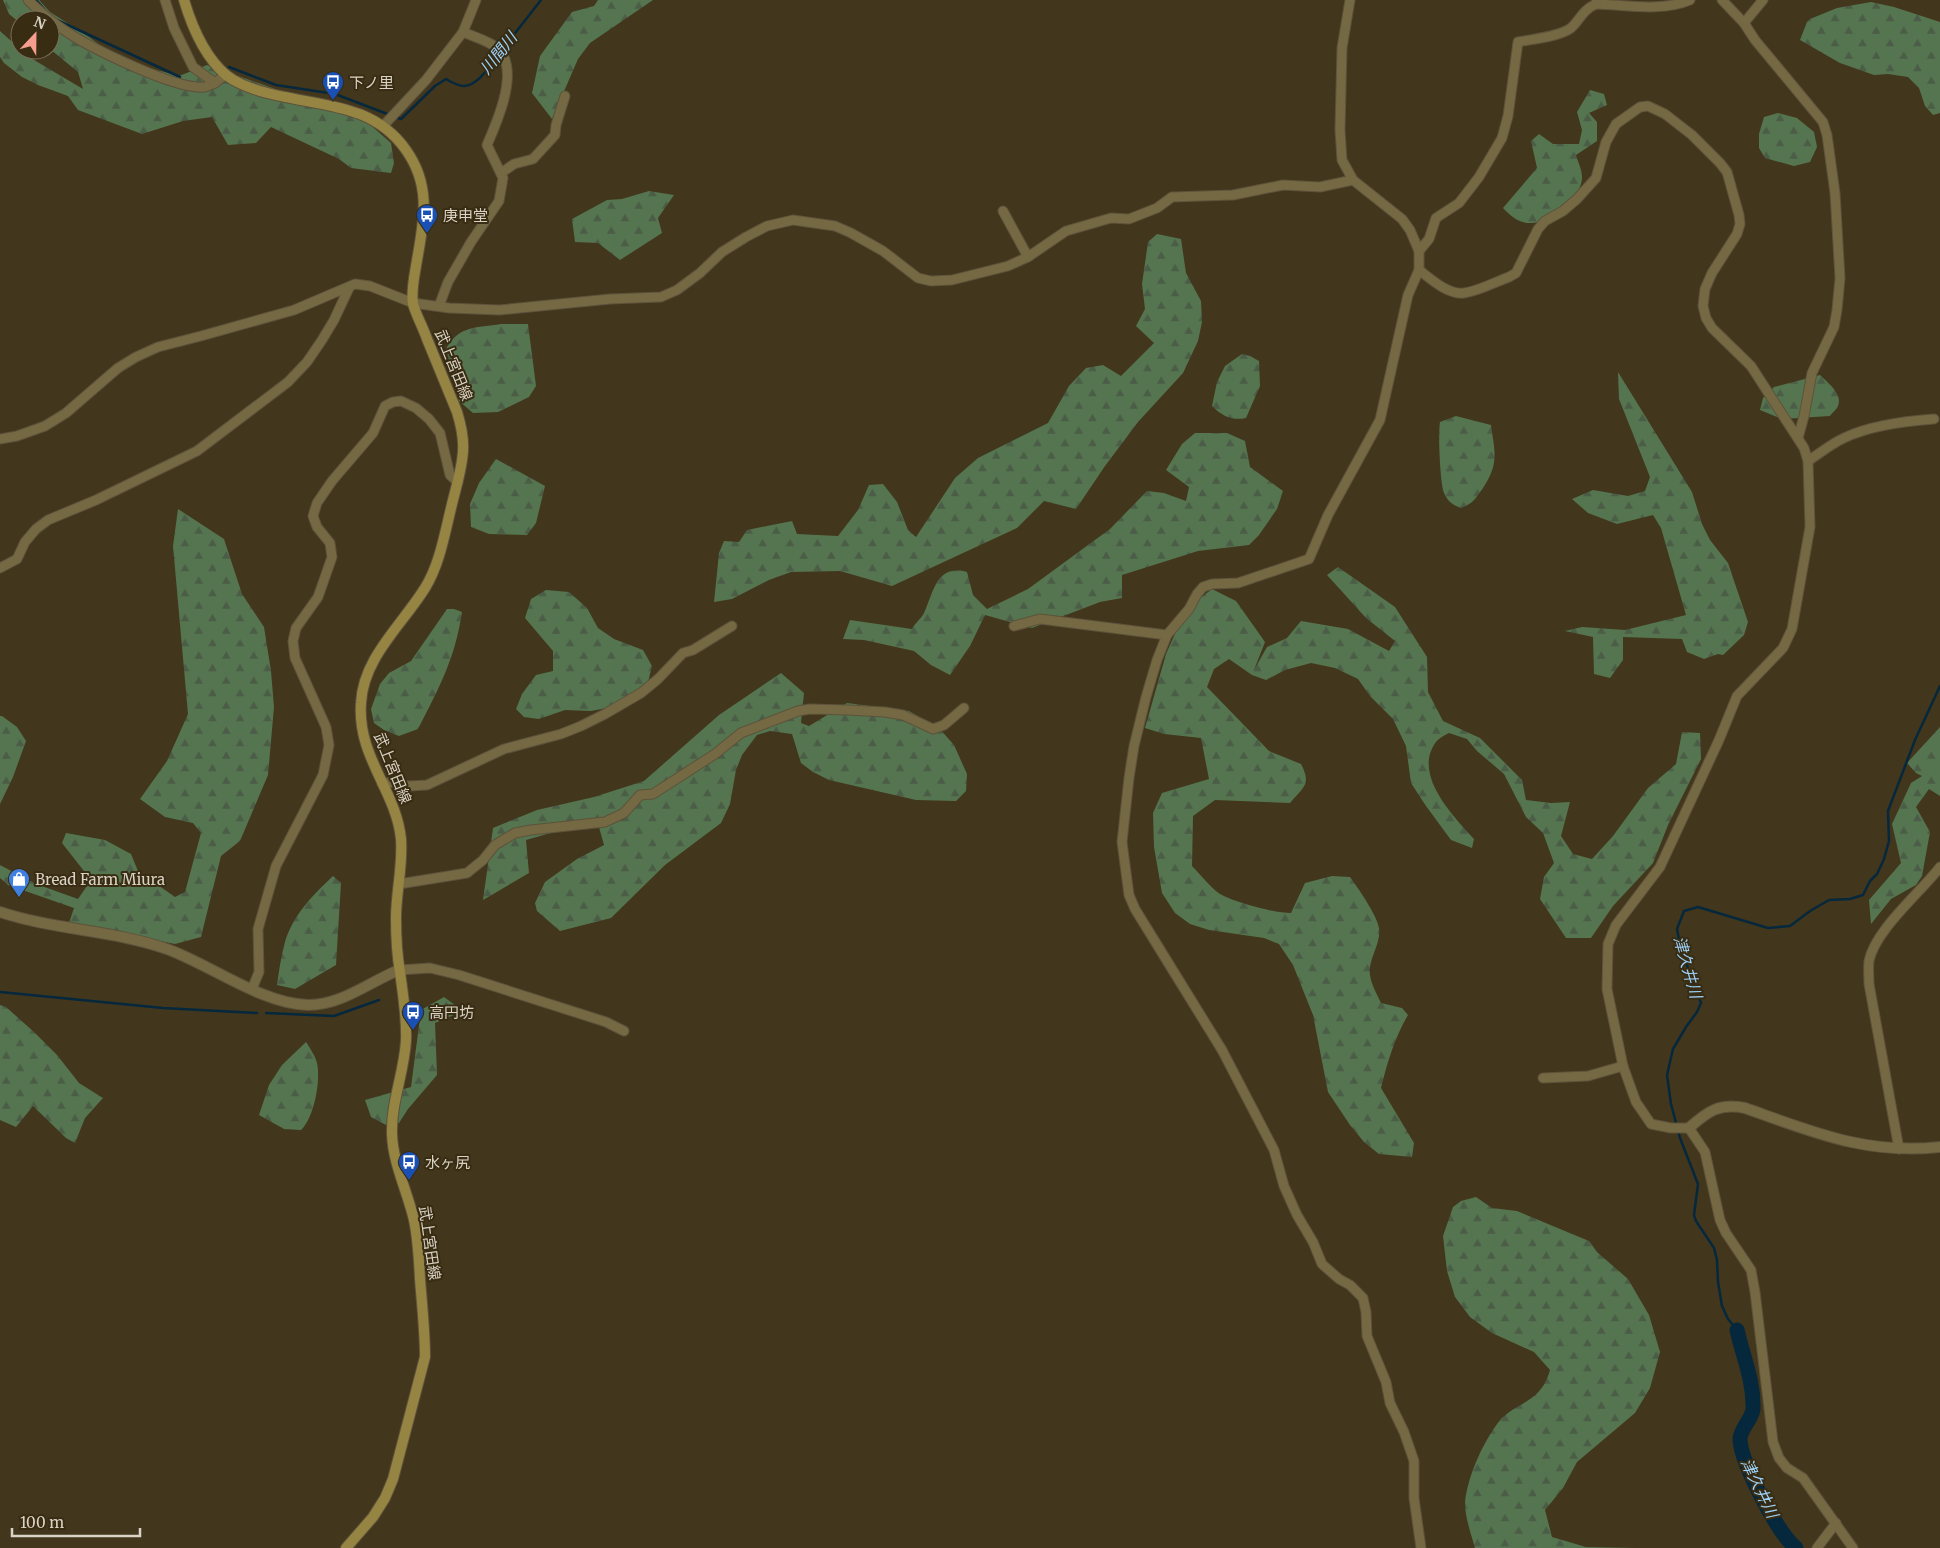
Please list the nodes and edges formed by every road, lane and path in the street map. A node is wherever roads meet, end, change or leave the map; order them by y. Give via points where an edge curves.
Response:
1 (28, 0) edge
2 (165, 0) edge
3 (184, 0) edge
4 (476, 0) edge
5 (1350, 0) edge
6 (1690, 0) edge
7 (1722, 0) edge
8 (1763, 0) edge
9 (1597, 2) edge
10 (1584, 4) edge
11 (1744, 23) junction
12 (463, 32) junction
13 (226, 74) junction
14 (215, 83) junction
15 (565, 96) dead end
16 (384, 125) junction
17 (501, 173) junction
18 (1352, 180) junction
19 (1003, 211) dead end
20 (1419, 251) junction
21 (1028, 257) junction
22 (1419, 270) junction
23 (349, 288) junction
24 (413, 303) junction
25 (438, 306) junction
26 (1934, 419) dead end
27 (1798, 438) junction
28 (0, 439) edge
29 (1808, 461) junction
30 (458, 482) junction
31 (0, 568) edge
32 (732, 626) dead end
33 (1014, 626) dead end
34 (1167, 635) junction
35 (964, 708) dead end
36 (382, 784) junction
37 (1940, 867) edge
38 (399, 884) junction
39 (0, 912) edge
40 (399, 970) junction
41 (252, 989) junction
42 (624, 1031) dead end
43 (1624, 1066) junction
44 (1543, 1078) dead end
45 (1689, 1128) junction
46 (1940, 1147) edge
47 (1899, 1149) junction
48 (1836, 1523) junction
49 (346, 1548) edge
50 (1421, 1548) edge
51 (1817, 1548) edge
52 (1853, 1548) edge

1 - 14 street via 69,34 127,63 187,85 204,87
2 - 14 street via 193,67
3 - 13 main road, 武上宮田線 via 202,45
4 - 12 street
5 - 18 street via 1342,48 1340,130 1342,160
6 - 9 street via 1656,6
7 - 11 street
8 - 11 street
9 - 10 street
10 - 20 street via 1570,28 1547,37 1518,42 1502,138 1479,177 1459,202 1436,218 1429,239
11 - 27 street via 1823,122 1836,193 1840,278 1837,310 1834,327 1812,373
12 - 16 street via 426,80
12 - 17 street via 503,54 509,75 498,120 487,145
13 - 14 street
13 - 16 main road, 武上宮田線 via 244,86 356,111
15 - 17 street via 555,135 533,159 514,164
16 - 24 main road, 武上宮田線 via 406,149 423,188 425,214 413,282
17 - 25 street via 499,201 457,266
18 - 20 street via 1402,219
18 - 21 street via 1320,187 1283,185 1233,195 1172,198 1129,219 1111,218 1066,231
19 - 21 street
20 - 22 street
21 - 25 street via 993,271 931,281 918,278 883,251 852,233 835,226 793,220 767,226 746,237 722,252 677,290 661,297 499,310
22 - 27 street via 1434,282 1463,293 1516,273 1538,229 1577,199 1596,178 1606,142 1616,124 1640,108 1653,108 1692,134 1727,172 1740,224 1705,289 1703,306 1706,318 1751,366
22 - 34 street via 1408,296 1380,420 1340,492 1309,559 1238,583 1203,587
23 - 24 street via 355,284 370,286
23 - 28 street via 294,310 158,347 118,368 66,413 45,426
23 - 31 street via 322,340 288,382 197,451 48,520 25,542 17,559
24 - 25 street
24 - 30 main road, 武上宮田線 via 462,429 463,455
26 - 29 street via 1861,431
27 - 29 street
29 - 43 street via 1810,528 1792,630 1783,648 1737,696 1660,866 1616,925 1608,944 1607,989
30 - 36 main road, 武上宮田線 via 433,572 378,652 364,682 362,728 367,751
30 - 41 street via 450,475 440,434 429,419 416,408 401,401 393,402 385,406 373,432 317,503 313,516 330,544 332,557 318,597 296,628 293,641 295,658 326,727 329,745 323,775 276,866 258,929 259,972
32 - 36 street via 693,650 682,653 641,693 589,722 560,734 504,749 427,785
33 - 34 street via 1040,619
34 - 50 street via 1149,688 1133,754 1122,842 1129,895 1134,909 1222,1050 1250,1102 1274,1150 1289,1198 1322,1264 1363,1298 1367,1336 1414,1461 1414,1498
35 - 38 street via 944,725 933,729 903,715 885,712 810,709 797,712 741,733 715,754 652,794 640,795 624,813 605,822 520,832 495,845 468,873
36 - 38 main road, 武上宮田線 via 396,814 400,836
37 - 47 street via 1884,931 1869,961 1869,984
38 - 40 main road, 武上宮田線 via 396,919
39 - 41 street via 167,949
40 - 41 street via 348,996 316,1004 277,1001
40 - 42 street via 430,968 459,975 606,1022
40 - 49 main road, 武上宮田線 via 406,1040 393,1111 393,1142 396,1165 415,1224 425,1358 385,1498
43 - 44 street via 1588,1076
43 - 45 street via 1636,1102 1651,1124
45 - 47 street via 1712,1111 1732,1106 1842,1142
45 - 48 street via 1704,1152 1720,1220 1750,1270 1756,1292 1773,1442 1779,1458 1787,1468 1803,1478
46 - 47 street
48 - 51 street
48 - 52 street

